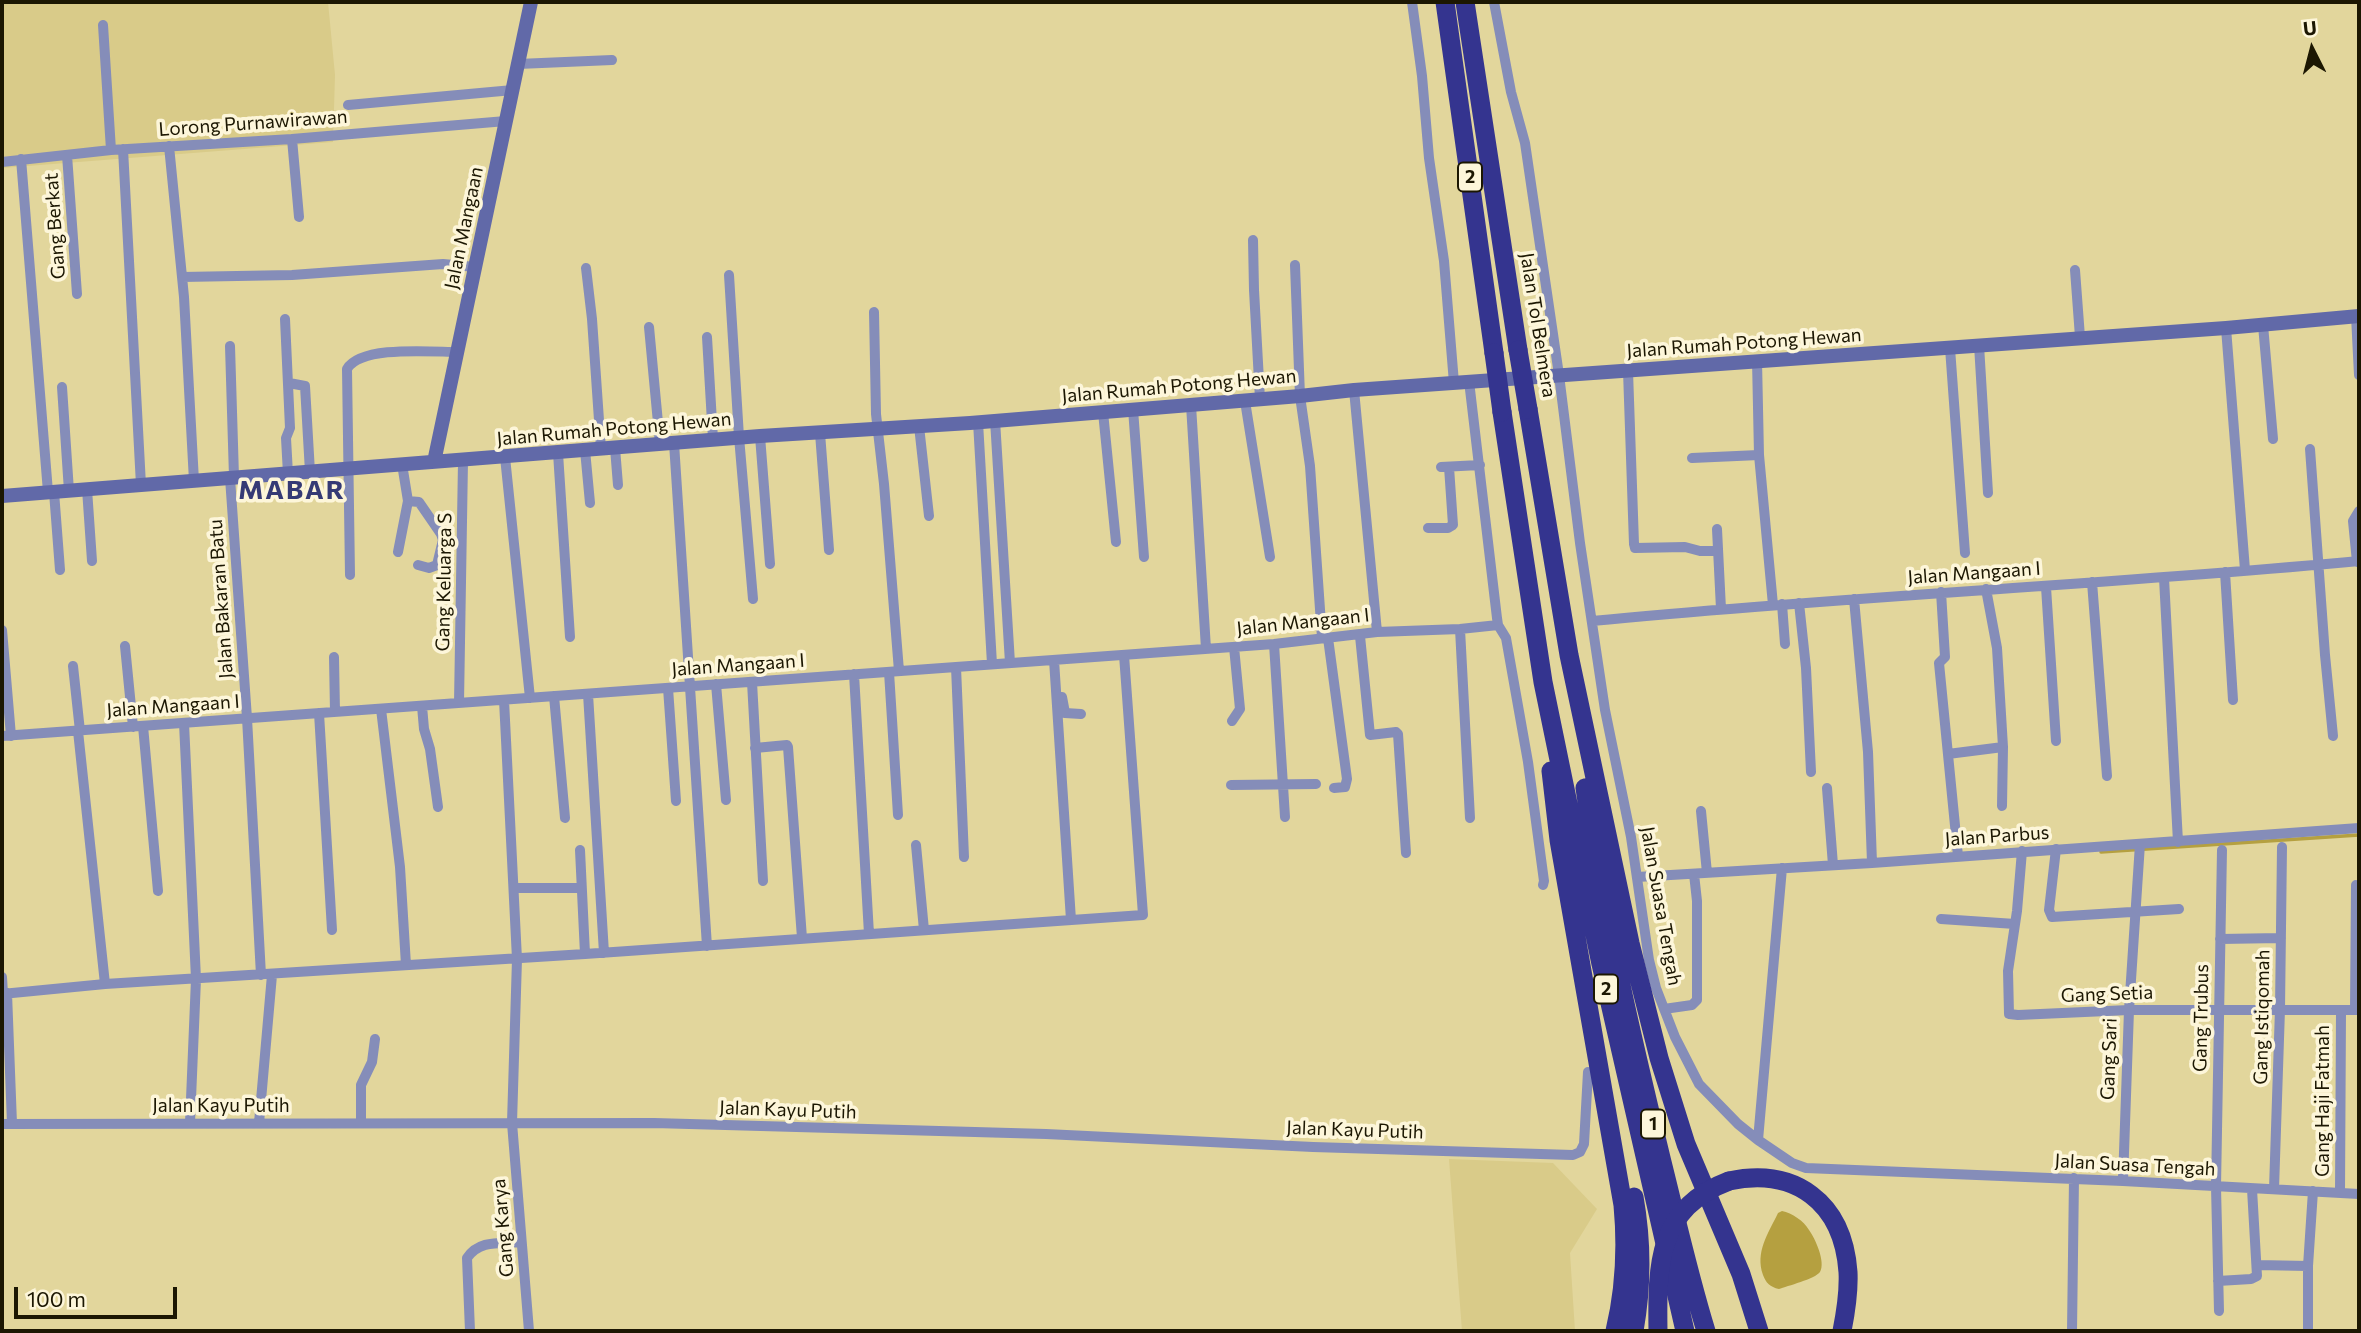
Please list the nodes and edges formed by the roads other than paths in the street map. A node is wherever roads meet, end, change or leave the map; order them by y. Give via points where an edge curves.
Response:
1 (531, 2) edge
2 (1412, 2) edge
3 (1445, 2) edge
4 (1465, 2) edge
5 (1494, 2) edge
6 (103, 25) dead end
7 (612, 60) dead end
8 (518, 64) junction
9 (513, 90) junction
10 (348, 106) dead end
11 (506, 121) junction
12 (292, 139) junction
13 (169, 146) junction
14 (117, 149) junction
15 (67, 155) junction
16 (21, 159) junction
17 (2, 162) edge
18 (299, 217) dead end
19 (1253, 240) dead end
20 (1295, 265) dead end
21 (475, 267) junction
22 (586, 268) dead end
23 (2075, 270) dead end
24 (729, 275) dead end
25 (182, 277) junction
26 (77, 294) dead end
27 (874, 312) dead end
28 (2358, 316) edge
29 (285, 319) dead end
30 (2263, 325) junction
31 (649, 327) dead end
32 (2226, 328) junction
33 (707, 337) dead end
34 (2080, 337) junction
35 (1979, 345) junction
36 (230, 346) dead end
37 (1950, 348) junction
38 (458, 352) junction
39 (1757, 360) junction
40 (1628, 371) junction
41 (1559, 375) junction
42 (2359, 375) edge
43 (1461, 382) junction
44 (289, 383) junction
45 (62, 387) dead end
46 (1354, 390) junction
47 (1300, 396) junction
48 (1253, 400) junction
49 (1191, 404) junction
50 (1133, 409) junction
51 (1103, 412) junction
52 (995, 420) junction
53 (978, 422) junction
54 (919, 426) junction
55 (877, 429) junction
56 (820, 433) junction
57 (760, 436) junction
58 (739, 437) junction
59 (713, 439) junction
60 (2273, 439) dead end
61 (667, 443) junction
62 (608, 448) junction
63 (2310, 449) dead end
64 (586, 450) junction
65 (558, 453) junction
66 (1759, 455) junction
67 (505, 457) junction
68 (1692, 458) dead end
69 (463, 461) junction
70 (434, 462) junction
71 (402, 464) junction
72 (1480, 465) junction
73 (349, 468) junction
74 (310, 472) junction
75 (288, 474) junction
76 (232, 478) junction
77 (194, 481) junction
78 (141, 485) junction
79 (618, 485) dead end
80 (87, 489) junction
81 (57, 492) junction
82 (1988, 493) dead end
83 (2, 496) edge
84 (408, 501) junction
85 (590, 503) dead end
86 (765, 506) junction
87 (746, 508) junction
88 (2359, 512) edge
89 (929, 516) dead end
90 (1428, 527) dead end
91 (1717, 529) dead end
92 (1115, 542) dead end
93 (829, 550) dead end
94 (1718, 551) junction
95 (398, 552) dead end
96 (1965, 553) dead end
97 (1144, 557) dead end
98 (1270, 557) dead end
99 (92, 561) dead end
100 (2358, 561) edge
101 (418, 565) dead end
102 (770, 565) dead end
103 (2318, 565) junction
104 (60, 570) dead end
105 (2245, 570) junction
106 (2225, 572) junction
107 (350, 575) dead end
108 (2164, 578) junction
109 (2092, 582) junction
110 (2046, 587) junction
111 (1986, 589) junction
112 (1941, 592) junction
113 (753, 599) dead end
114 (1854, 599) junction
115 (1799, 603) junction
116 (1778, 604) junction
117 (1721, 609) junction
118 (1592, 621) junction
119 (1498, 625) junction
120 (1460, 629) junction
121 (2, 630) edge
122 (1377, 632) junction
123 (1360, 636) junction
124 (570, 637) dead end
125 (1325, 638) junction
126 (1785, 643) dead end
127 (1274, 644) junction
128 (1537, 645) junction
129 (125, 646) dead end
130 (1234, 647) junction
131 (1206, 649) junction
132 (1124, 654) junction
133 (1569, 655) junction
134 (334, 657) dead end
135 (1056, 659) junction
136 (1010, 663) junction
137 (992, 664) junction
138 (73, 666) dead end
139 (956, 667) junction
140 (894, 671) junction
141 (854, 674) junction
142 (752, 681) junction
143 (716, 684) junction
144 (688, 686) junction
145 (668, 688) junction
146 (588, 694) junction
147 (554, 696) junction
148 (530, 698) junction
149 (503, 700) junction
150 (2233, 700) dead end
151 (459, 703) junction
152 (422, 706) junction
153 (381, 709) junction
154 (335, 712) junction
155 (319, 713) junction
156 (1081, 714) dead end
157 (247, 719) junction
158 (1233, 721) dead end
159 (184, 723) junction
160 (138, 726) junction
161 (79, 731) junction
162 (6, 736) edge
163 (2333, 736) dead end
164 (2056, 741) dead end
165 (2003, 747) junction
166 (755, 748) junction
167 (1948, 754) junction
168 (1811, 772) dead end
169 (2107, 776) dead end
170 (1283, 784) junction
171 (1316, 784) dead end
172 (1231, 785) dead end
173 (1334, 788) dead end
174 (1827, 788) dead end
175 (726, 800) dead end
176 (676, 801) dead end
177 (2002, 806) dead end
178 (438, 807) dead end
179 (1701, 811) dead end
180 (898, 815) dead end
181 (1285, 817) dead end
182 (565, 818) dead end
183 (1470, 818) dead end
184 (2359, 828) edge
185 (2178, 842) junction
186 (916, 845) dead end
187 (2282, 847) dead end
188 (2140, 849) junction
189 (580, 850) dead end
190 (2222, 850) dead end
191 (2055, 852) junction
192 (1406, 853) dead end
193 (2022, 855) junction
194 (1958, 856) junction
195 (964, 857) dead end
196 (1872, 863) junction
197 (1833, 865) junction
198 (1782, 868) junction
199 (1707, 873) junction
200 (1694, 874) junction
201 (1637, 877) junction
202 (600, 879) junction
203 (763, 881) dead end
204 (581, 884) junction
205 (1543, 885) dead end
206 (2356, 885) dead end
207 (514, 888) junction
208 (158, 891) dead end
209 (2179, 909) dead end
210 (2135, 911) junction
211 (1607, 915) joint
212 (1941, 919) dead end
213 (1071, 920) junction
214 (2015, 924) junction
215 (332, 930) dead end
216 (924, 930) junction
217 (869, 934) junction
218 (1576, 935) junction
219 (802, 938) junction
220 (2281, 938) junction
221 (2220, 939) junction
222 (707, 946) junction
223 (604, 953) junction
224 (585, 954) junction
225 (517, 959) junction
226 (406, 965) junction
227 (266, 975) junction
228 (2, 977) edge
229 (196, 979) junction
230 (105, 984) junction
231 (4, 994) edge
232 (1664, 1009) junction
233 (2280, 1009) junction
234 (2129, 1010) junction
235 (2219, 1010) junction
236 (2357, 1010) edge
237 (2341, 1011) junction
238 (375, 1039) dead end
239 (1588, 1072) dead end
240 (190, 1123) junction
241 (259, 1123) junction
242 (361, 1123) junction
243 (512, 1123) junction
244 (7, 1124) edge
245 (1758, 1140) junction
246 (2074, 1178) junction
247 (2123, 1181) junction
248 (2216, 1187) junction
249 (2252, 1189) junction
250 (2274, 1189) junction
251 (2313, 1191) junction
252 (2340, 1192) junction
253 (2359, 1194) edge
254 (521, 1242) junction
255 (2257, 1265) junction
256 (2308, 1266) junction
257 (2218, 1281) junction
258 (2219, 1311) dead end
259 (470, 1331) edge
260 (529, 1331) edge
261 (1615, 1331) edge
262 (1634, 1331) edge
263 (1658, 1331) edge
264 (1685, 1331) edge
265 (1706, 1331) edge
266 (1759, 1331) edge
267 (1842, 1331) edge
268 (2072, 1331) edge
269 (2308, 1331) edge

1 - 8 street, Jalan Mangaan
2 - 43 street
3 - 128 highway, 2, bridge
4 - 133 highway, Jalan Tol Belmera / 2, bridge
5 - 41 street, Jalan Suasa Tengah via 1525,144
6 - 14 street
7 - 8 street
8 - 9 street, Jalan Mangaan
9 - 10 street
9 - 11 street, Jalan Mangaan
11 - 12 street, Lorong Purnawirawan
11 - 21 street, Jalan Mangaan
12 - 13 street, Lorong Purnawirawan
12 - 18 street
13 - 14 street, Lorong Purnawirawan
13 - 25 street
14 - 15 street, Lorong Purnawirawan
14 - 78 street
15 - 16 street, Lorong Purnawirawan
15 - 26 street, Gang Berkat
16 - 17 street, Lorong Purnawirawan
16 - 81 street
19 - 48 street
20 - 47 street
21 - 25 street via 443,264
21 - 38 street, Jalan Mangaan
22 - 62 street
23 - 34 street
24 - 58 street
25 - 77 street
27 - 55 street
28 - 30 street, Jalan Rumah Potong Hewan
28 - 42 street
29 - 44 street
30 - 32 street, Jalan Rumah Potong Hewan
30 - 60 street
31 - 61 street
32 - 34 street, Jalan Rumah Potong Hewan
32 - 105 street
33 - 59 street
34 - 35 street, Jalan Rumah Potong Hewan
35 - 37 street, Jalan Rumah Potong Hewan
35 - 82 street
36 - 76 street, Jalan Bakaran Batu
37 - 39 street, Jalan Rumah Potong Hewan
37 - 96 street
38 - 70 street, Jalan Mangaan
38 - 73 street via 381,353 350,364 345,374
39 - 40 street, Jalan Rumah Potong Hewan
39 - 66 street
40 - 41 street, Jalan Rumah Potong Hewan
40 - 94 street via 1635,548
41 - 43 street, Jalan Rumah Potong Hewan
41 - 118 street, Jalan Suasa Tengah
43 - 46 street, Jalan Rumah Potong Hewan
43 - 72 street
44 - 74 street via 305,386
44 - 75 street
45 - 81 street
46 - 47 street, Jalan Rumah Potong Hewan
46 - 122 street
47 - 48 street, Jalan Rumah Potong Hewan
47 - 125 street via 1311,466
48 - 49 street, Jalan Rumah Potong Hewan
48 - 98 street
49 - 50 street, Jalan Rumah Potong Hewan
49 - 131 street
50 - 51 street, Jalan Rumah Potong Hewan
50 - 97 street
51 - 52 street, Jalan Rumah Potong Hewan
51 - 92 street
52 - 53 street, Jalan Rumah Potong Hewan
52 - 136 street
53 - 54 street, Jalan Rumah Potong Hewan
53 - 137 street
54 - 55 street, Jalan Rumah Potong Hewan
54 - 89 street
55 - 56 street, Jalan Rumah Potong Hewan
55 - 140 street
56 - 57 street, Jalan Rumah Potong Hewan
56 - 93 street
57 - 58 street, Jalan Rumah Potong Hewan
57 - 86 street
58 - 59 street, Jalan Rumah Potong Hewan
58 - 87 street
59 - 61 street, Jalan Rumah Potong Hewan
61 - 62 street, Jalan Rumah Potong Hewan
61 - 144 street
62 - 64 street, Jalan Rumah Potong Hewan
62 - 79 street
63 - 103 street
64 - 65 street, Jalan Rumah Potong Hewan
64 - 85 street
65 - 67 street, Jalan Rumah Potong Hewan
65 - 124 street
66 - 68 street
66 - 116 street
67 - 69 street, Jalan Rumah Potong Hewan
67 - 148 street
69 - 70 street, Jalan Rumah Potong Hewan
69 - 151 street, Gang Keluarga S
70 - 71 street, Jalan Rumah Potong Hewan
71 - 73 street, Jalan Rumah Potong Hewan
71 - 84 street
72 - 90 street via 1445,467 1453,525
72 - 119 street
73 - 74 street, Jalan Rumah Potong Hewan
73 - 107 street
74 - 75 street, Jalan Rumah Potong Hewan
75 - 76 street, Jalan Rumah Potong Hewan
76 - 77 street, Jalan Rumah Potong Hewan
76 - 157 street, Jalan Bakaran Batu
77 - 78 street, Jalan Rumah Potong Hewan
78 - 80 street, Jalan Rumah Potong Hewan
80 - 81 street, Jalan Rumah Potong Hewan
80 - 99 street
81 - 83 street, Jalan Rumah Potong Hewan
81 - 104 street
84 - 95 street
84 - 101 street via 419,502 443,540 437,565
86 - 87 street
86 - 102 street
87 - 113 street
88 - 100 street via 2353,521
91 - 94 street
94 - 117 street
100 - 103 street, Jalan Mangaan I
103 - 105 street, Jalan Mangaan I
103 - 163 street
105 - 106 street, Jalan Mangaan I
106 - 108 street, Jalan Mangaan I
106 - 150 street
108 - 109 street, Jalan Mangaan I
108 - 185 street
109 - 110 street, Jalan Mangaan I
109 - 169 street
110 - 111 street, Jalan Mangaan I
110 - 164 street
111 - 112 street, Jalan Mangaan I
111 - 165 street via 1997,648
112 - 114 street, Jalan Mangaan I
112 - 167 street via 1945,657 1939,663
114 - 115 street, Jalan Mangaan I
114 - 196 street via 1868,752
115 - 116 street, Jalan Mangaan I
115 - 168 street
116 - 117 street, Jalan Mangaan I
116 - 126 street
117 - 118 street, Jalan Mangaan I
118 - 201 street, Jalan Suasa Tengah
119 - 120 street, Jalan Mangaan I
119 - 205 street via 1506,638 1528,762
120 - 122 street, Jalan Mangaan I
120 - 183 street
121 - 162 street
122 - 123 street, Jalan Mangaan I
123 - 125 street, Jalan Mangaan I
123 - 192 street via 1370,734 1398,734
125 - 127 street, Jalan Mangaan I
125 - 173 street via 1347,779 1345,787
127 - 130 street, Jalan Mangaan I
127 - 170 street
128 - 218 highway via 1558,828
128 - 264 highway, 2 via 1604,977
129 - 160 street
130 - 131 street, Jalan Mangaan I
130 - 158 street via 1240,709
131 - 132 street, Jalan Mangaan I
132 - 135 street, Jalan Mangaan I
132 - 213 street via 1143,915
133 - 211 highway, 2 via 1588,811
133 - 266 highway via 1659,1058 1686,1144 1741,1274
134 - 154 street
135 - 136 street, Jalan Mangaan I
135 - 156 street via 1064,710 1069,715
135 - 213 street
136 - 137 street, Jalan Mangaan I
137 - 139 street, Jalan Mangaan I
138 - 161 street
139 - 140 street, Jalan Mangaan I
139 - 195 street
140 - 141 street, Jalan Mangaan I
140 - 180 street
141 - 142 street, Jalan Mangaan I
141 - 217 street
142 - 143 street, Jalan Mangaan I
142 - 166 street
143 - 144 street, Jalan Mangaan I
143 - 175 street
144 - 145 street, Jalan Mangaan I
144 - 222 street
145 - 146 street, Jalan Mangaan I
145 - 176 street
146 - 147 street, Jalan Mangaan I
146 - 202 street
147 - 148 street, Jalan Mangaan I
147 - 182 street
148 - 149 street, Jalan Mangaan I
149 - 151 street, Jalan Mangaan I
149 - 207 street, Gang Karya
151 - 152 street, Jalan Mangaan I
152 - 153 street, Jalan Mangaan I
152 - 178 street
153 - 154 street, Jalan Mangaan I
153 - 226 street via 400,867
154 - 155 street, Jalan Mangaan I
155 - 157 street, Jalan Mangaan I
155 - 215 street
157 - 159 street, Jalan Mangaan I
157 - 227 street, Jalan Bakaran Batu
159 - 160 street, Jalan Mangaan I
159 - 229 street
160 - 161 street, Jalan Mangaan I
160 - 208 street
161 - 162 street, Jalan Mangaan I
161 - 230 street
165 - 167 street
165 - 177 street
166 - 203 street
166 - 219 street via 788,747
167 - 194 street
170 - 171 street
170 - 172 street
170 - 181 street
174 - 197 street
179 - 199 street
184 - 185 street, Jalan Parbus
185 - 188 street, Jalan Parbus
186 - 216 street
187 - 220 street, Gang Istiqomah
188 - 191 street, Jalan Parbus
188 - 210 street, Gang Sari
189 - 204 street
190 - 221 street, Gang Trubus
191 - 193 street, Jalan Parbus
191 - 210 street via 2050,916
193 - 194 street, Jalan Parbus
193 - 214 street, Gang Setia
194 - 196 street, Jalan Parbus
196 - 197 street, Jalan Parbus
197 - 198 street, Jalan Parbus
198 - 199 street, Jalan Parbus
198 - 245 street
199 - 200 street, Jalan Parbus
200 - 201 street, Jalan Parbus
200 - 232 street via 1697,1000 1692,1005
201 - 232 street, Jalan Suasa Tengah via 1649,960
202 - 204 street
202 - 223 street
204 - 207 street
204 - 224 street
206 - 236 street
207 - 225 street, Gang Karya
209 - 210 street
210 - 234 street, Gang Sari
211 - 265 highway, 1 via 1641,1074
212 - 214 street
213 - 216 street
214 - 234 street, Gang Setia via 2008,971 2009,1014
216 - 217 street
217 - 219 street
218 - 261 highway via 1623,1205 1626,1264
218 - 262 highway via 1638,1218 1641,1283
219 - 222 street
220 - 221 street
220 - 233 street, Gang Istiqomah
221 - 235 street, Gang Trubus
222 - 223 street
223 - 224 street
224 - 225 street
225 - 226 street
225 - 243 street, Gang Karya
226 - 227 street
227 - 229 street
227 - 241 street, Jalan Bakaran Batu
228 - 231 street
229 - 230 street
229 - 240 street
230 - 231 street
231 - 244 street
232 - 245 street, Jalan Suasa Tengah via 1699,1084
233 - 235 street, Gang Setia
233 - 237 street, Gang Setia
233 - 250 street, Gang Istiqomah
234 - 235 street, Gang Setia
234 - 247 street, Gang Sari
235 - 248 street, Gang Trubus
236 - 237 street, Gang Setia
237 - 252 street, Gang Haji Fatmah
238 - 242 street via 372,1062 361,1086
239 - 243 street, Jalan Kayu Putih via 1584,1144 1573,1155 1046,1134
240 - 241 street, Jalan Kayu Putih
240 - 244 street, Jalan Kayu Putih
241 - 242 street, Jalan Kayu Putih
242 - 243 street, Jalan Kayu Putih
243 - 254 street, Gang Karya
245 - 246 street, Jalan Suasa Tengah via 1792,1163 1819,1170
246 - 247 street, Jalan Suasa Tengah
246 - 268 street
247 - 248 street, Jalan Suasa Tengah
248 - 249 street, Jalan Suasa Tengah
248 - 257 street, Gang Trubus
249 - 250 street, Jalan Suasa Tengah
249 - 255 street
250 - 251 street, Jalan Suasa Tengah
251 - 252 street, Jalan Suasa Tengah
251 - 256 street
252 - 253 street, Jalan Suasa Tengah
254 - 259 street via 483,1245 467,1258
254 - 260 street, Gang Karya
255 - 256 street
255 - 257 street via 2256,1278
256 - 269 street
257 - 258 street, Gang Trubus
263 - 267 highway, bridge via 1661,1258 1680,1214 1714,1186 1759,1177 1803,1188 1829,1213 1838,1229 1848,1269

